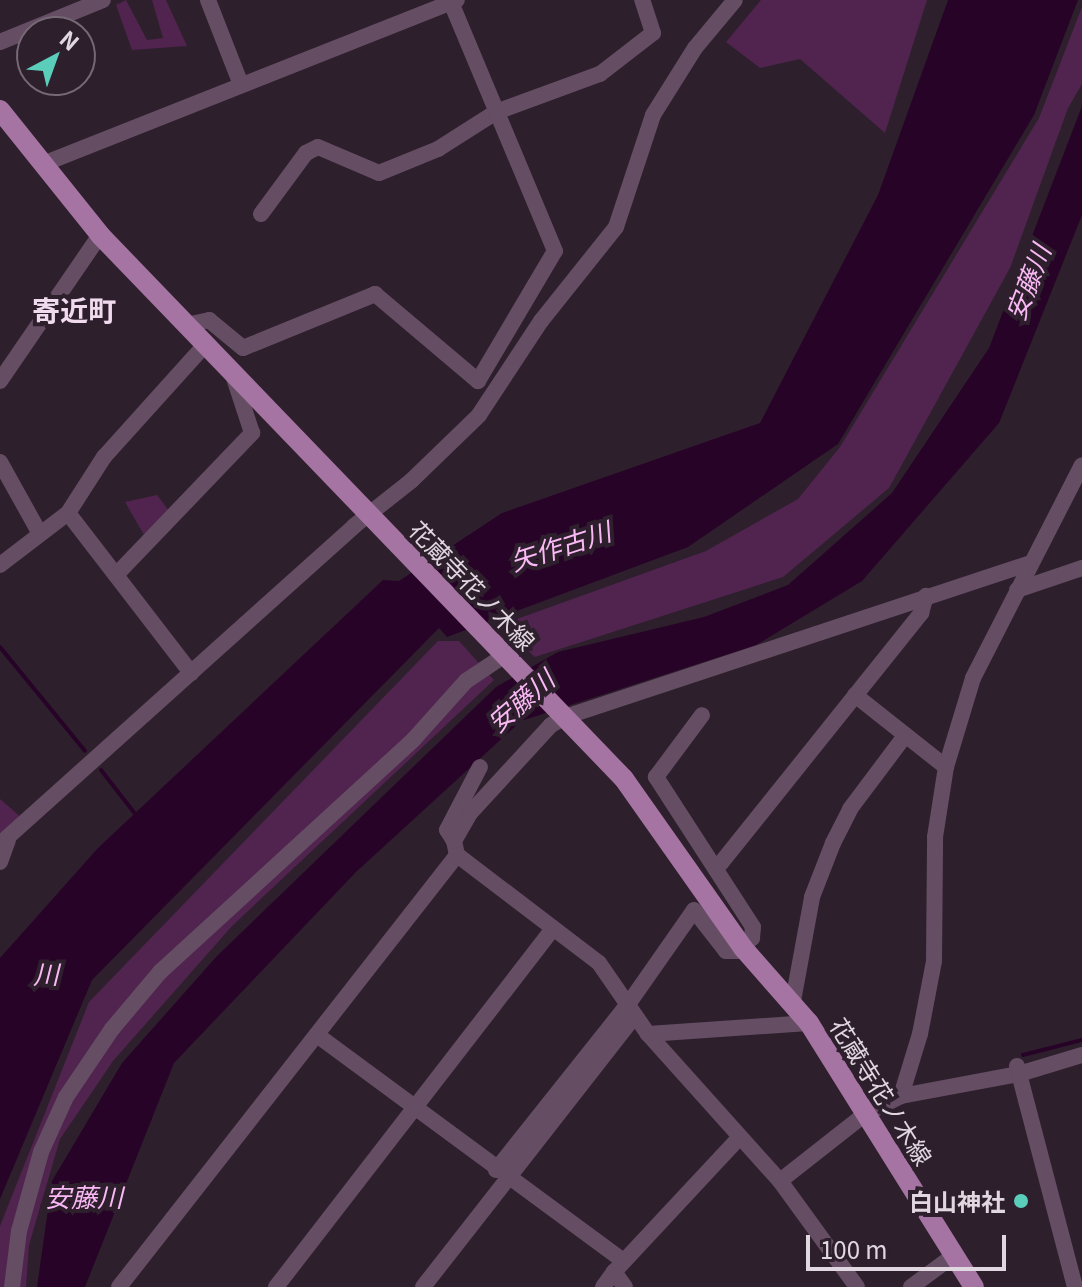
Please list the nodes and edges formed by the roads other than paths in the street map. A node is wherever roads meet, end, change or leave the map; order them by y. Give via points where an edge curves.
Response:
1 (103, 0) edge
2 (208, 0) edge
3 (642, 0) edge
4 (735, 0) edge
5 (452, 1) edge
6 (0, 42) edge
7 (240, 82) junction
8 (0, 110) edge
9 (496, 112) junction
10 (43, 164) junction
11 (261, 214) dead end
12 (100, 235) junction
13 (186, 325) junction
14 (205, 345) junction
15 (233, 374) junction
16 (0, 381) edge
17 (0, 462) edge
18 (1082, 465) edge
19 (68, 513) junction
20 (371, 517) junction
21 (40, 534) junction
22 (1028, 564) junction
23 (0, 565) edge
24 (1082, 568) edge
25 (116, 575) junction
26 (1017, 590) junction
27 (926, 596) junction
28 (504, 655) junction
29 (191, 673) junction
30 (855, 695) junction
31 (562, 714) junction
32 (702, 715) dead end
33 (904, 737) junction
34 (480, 767) dead end
35 (946, 767) junction
36 (4, 842) edge
37 (456, 848) junction
38 (0, 862) edge
39 (717, 868) junction
40 (552, 930) junction
41 (743, 948) junction
42 (793, 1001) junction
43 (632, 1010) junction
44 (809, 1023) junction
45 (648, 1034) junction
46 (317, 1035) junction
47 (1082, 1055) edge
48 (1018, 1070) junction
49 (901, 1096) junction
50 (414, 1109) junction
51 (865, 1114) junction
52 (739, 1138) junction
53 (502, 1174) junction
54 (780, 1181) junction
55 (953, 1256) junction
56 (619, 1267) junction
57 (12, 1287) edge
58 (119, 1287) edge
59 (276, 1287) edge
60 (423, 1287) edge
61 (603, 1287) edge
62 (625, 1287) edge
63 (857, 1287) edge
64 (911, 1287) edge
65 (974, 1287) edge
66 (1075, 1287) edge

1 - 6 street
2 - 7 street
3 - 9 street via 653,33 631,55 600,74
4 - 20 street via 664,94 630,194 591,263 541,321 479,415
5 - 7 street
5 - 9 street
7 - 10 street
8 - 10 main road, 花蔵寺花ノ木線
9 - 11 street via 438,149 379,173 318,147 306,153
9 - 13 street via 555,251 478,381 375,294 243,348 209,320
10 - 12 main road, 花蔵寺花ノ木線
12 - 13 main road, 花蔵寺花ノ木線
12 - 16 street
13 - 14 main road, 花蔵寺花ノ木線
14 - 15 main road, 花蔵寺花ノ木線
14 - 19 street via 104,457
15 - 20 main road, 花蔵寺花ノ木線
15 - 25 street via 252,433
17 - 21 street
18 - 22 street
19 - 21 street
19 - 25 street
20 - 28 main road, 花蔵寺花ノ木線
20 - 29 street
21 - 23 street
22 - 26 street
22 - 27 street
24 - 26 street
25 - 29 street
26 - 35 street via 973,678
27 - 30 street via 921,613
27 - 31 street
28 - 31 main road, 花蔵寺花ノ木線
28 - 57 street via 466,681 414,739 160,972 112,1029 66,1097 41,1152 19,1231
29 - 36 street
30 - 33 street
30 - 39 street
31 - 37 street via 471,812
31 - 41 main road, 花蔵寺花ノ木線 via 660,824
32 - 39 street via 656,777
33 - 35 street
33 - 42 street via 850,809 833,843 812,897
34 - 37 street via 447,830
35 - 49 street via 935,837 934,961
36 - 38 street
37 - 40 street
37 - 46 street
39 - 41 street via 753,927
40 - 43 street via 599,963
40 - 50 street
41 - 42 main road, 花蔵寺花ノ木線
41 - 43 street via 726,951 694,910
42 - 44 main road, 花蔵寺花ノ木線
43 - 45 street
43 - 53 street
44 - 45 street
44 - 51 main road, 花蔵寺花ノ木線
45 - 52 street
46 - 50 street
46 - 58 street
47 - 48 street
48 - 49 street
48 - 66 street
49 - 51 street
50 - 53 street
50 - 59 street
51 - 54 street
51 - 55 main road, 花蔵寺花ノ木線
52 - 54 street
52 - 56 street
53 - 56 street
53 - 60 street
54 - 63 street
55 - 64 street
55 - 65 main road, 花蔵寺花ノ木線
56 - 61 street
56 - 62 street

